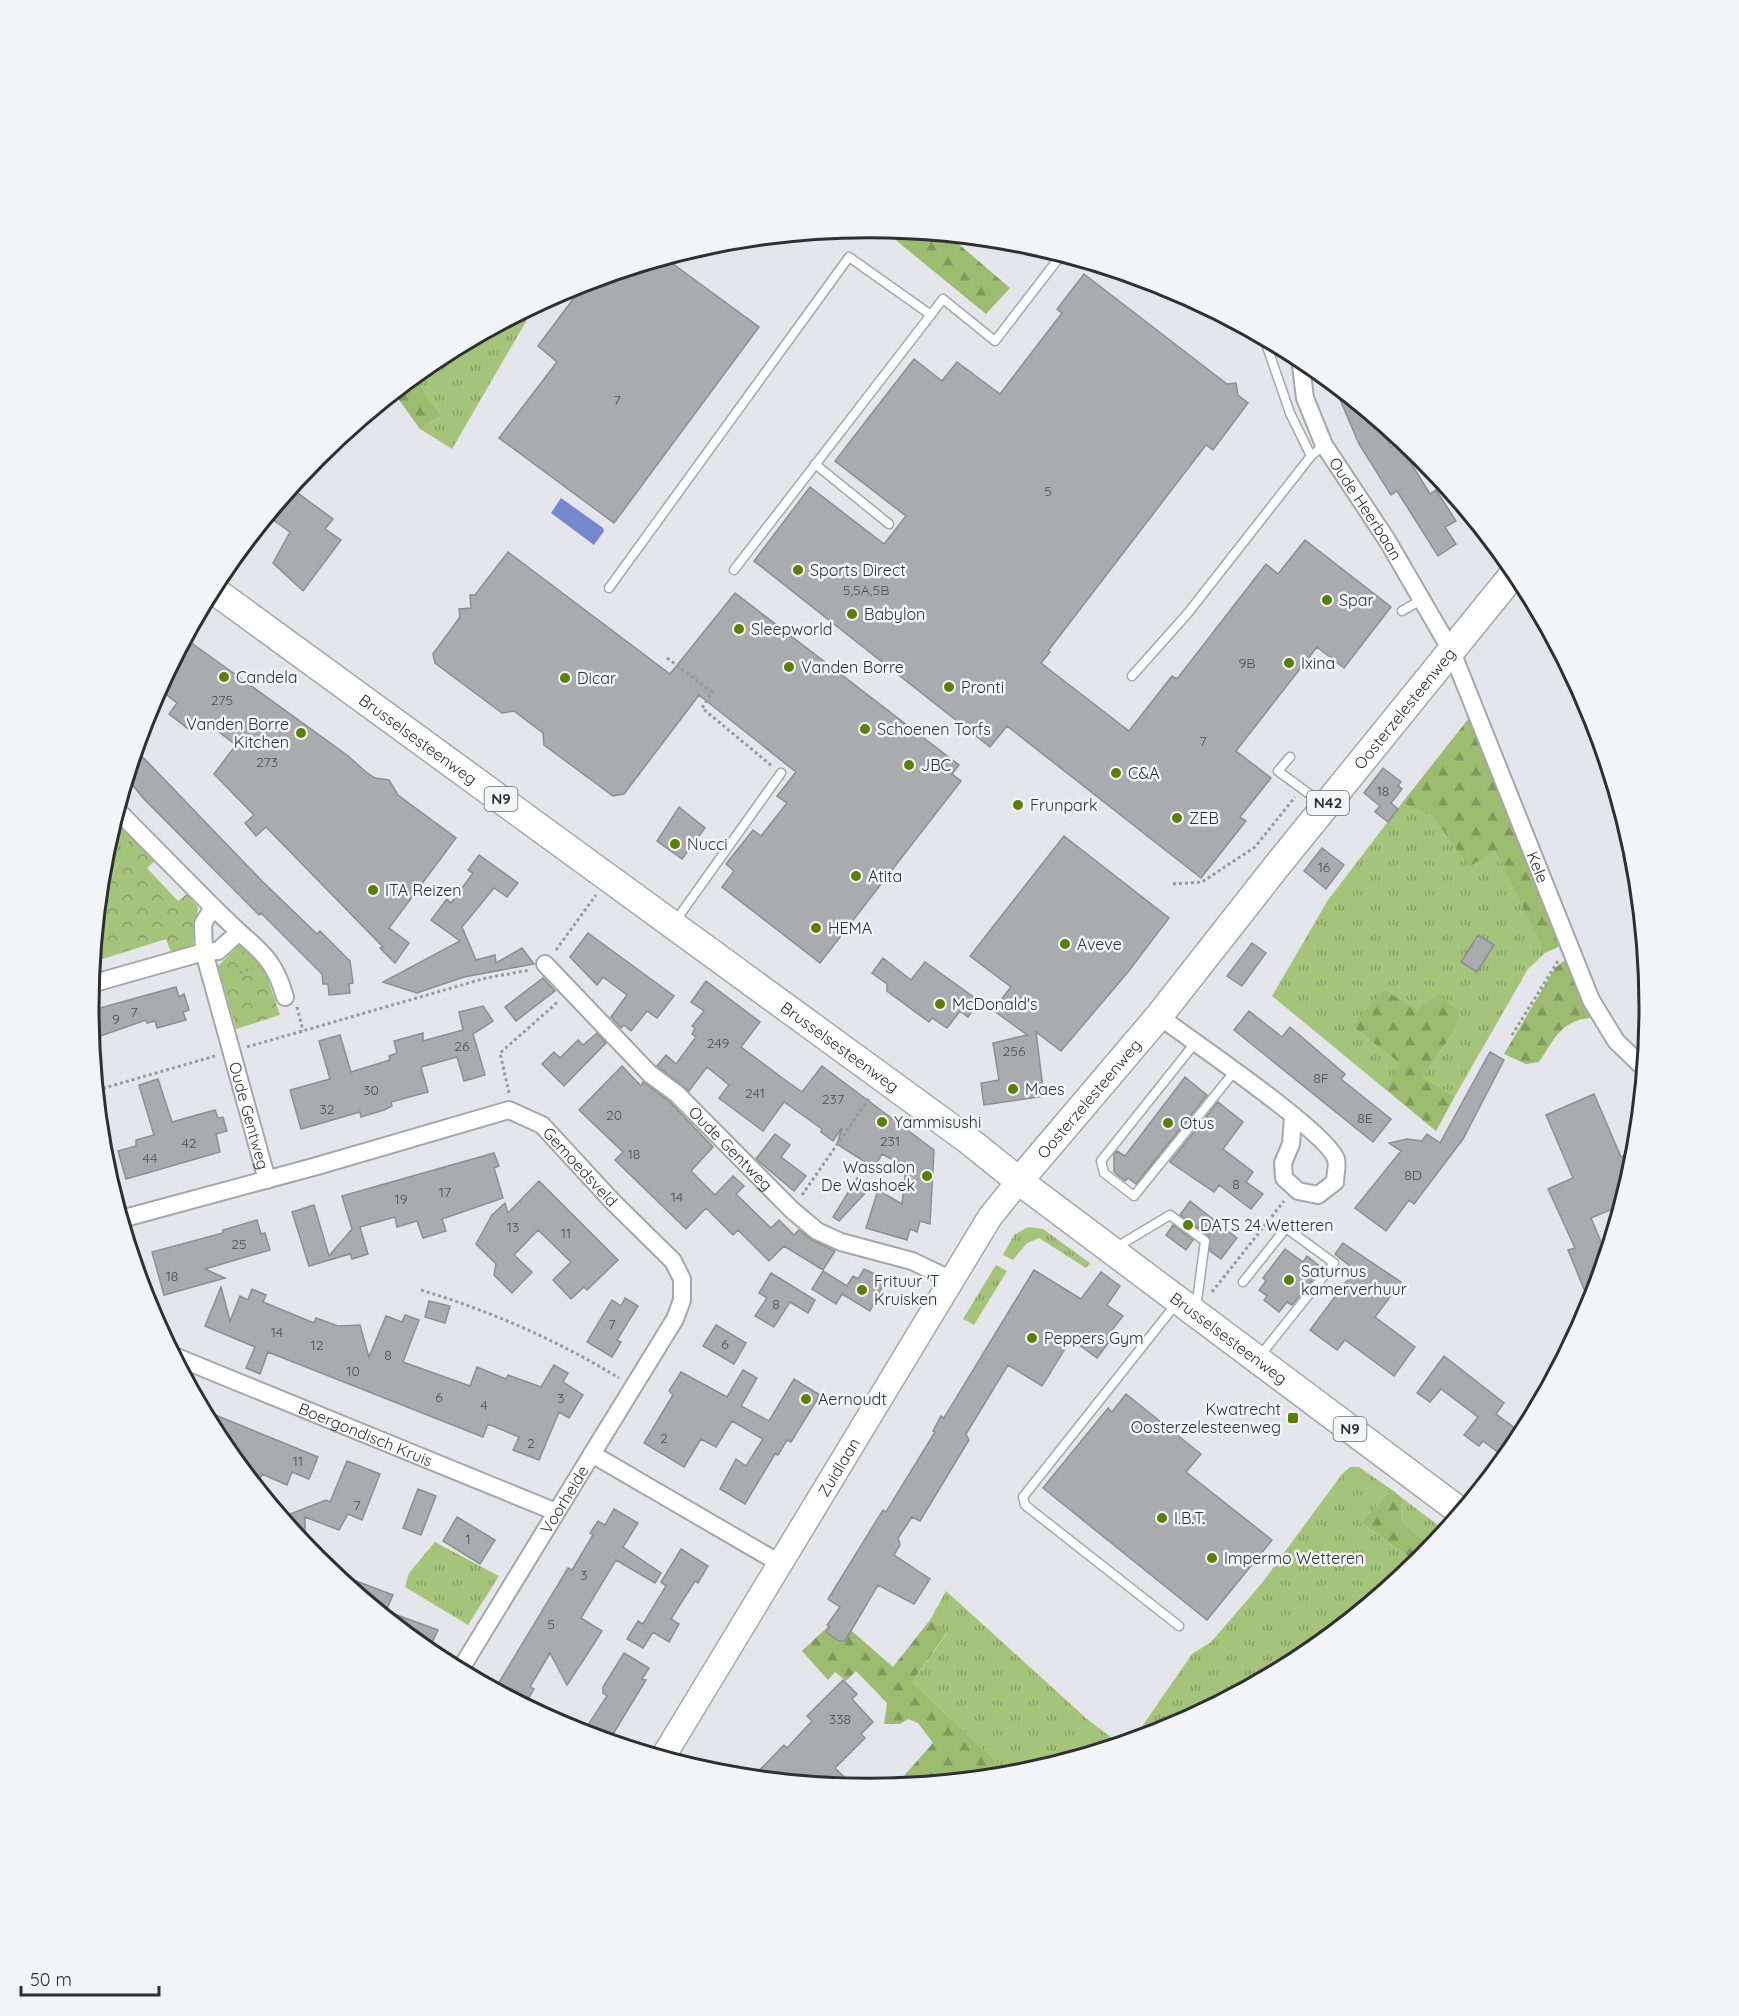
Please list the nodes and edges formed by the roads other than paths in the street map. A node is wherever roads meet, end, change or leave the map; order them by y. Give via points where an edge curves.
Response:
1 (1057, 261) edge
2 (931, 315) junction
3 (1268, 349) edge
4 (1302, 370) edge
5 (1324, 445) junction
6 (1311, 456) junction
7 (815, 464) junction
8 (889, 524) dead end
9 (734, 570) dead end
10 (1509, 579) edge
11 (609, 588) dead end
12 (220, 595) edge
13 (1421, 600) junction
14 (1402, 611) dead end
15 (1452, 652) junction
16 (1132, 676) dead end
17 (1290, 757) dead end
18 (781, 773) road end
19 (1325, 806) junction
20 (123, 816) edge
21 (213, 907) junction
22 (672, 925) junction
23 (239, 932) junction
24 (204, 952) junction
25 (545, 964) road end
26 (100, 981) edge
27 (285, 997) road end
28 (1159, 1016) junction
29 (1195, 1043) junction
30 (1638, 1063) edge
31 (1234, 1072) junction
32 (1293, 1116) junction
33 (267, 1180) junction
34 (1019, 1181) junction
35 (128, 1217) edge
36 (1111, 1250) junction
37 (952, 1280) junction
38 (1243, 1282) dead end
39 (1187, 1308) junction
40 (184, 1360) edge
41 (1257, 1360) junction
42 (592, 1454) junction
43 (1456, 1508) edge
44 (556, 1512) junction
45 (781, 1564) junction
46 (1179, 1626) dead end
47 (464, 1663) edge
48 (667, 1751) edge

1 - 2 lane via 995,341 943,299
2 - 7 lane
2 - 11 lane via 849,256
3 - 6 lane via 1290,413
4 - 5 street, Oude Heerbaan via 1305,398
5 - 6 lane
5 - 13 street, Oude Heerbaan via 1387,540
6 - 16 lane via 1188,613
7 - 8 lane
7 - 9 lane
10 - 15 main road, Oosterzelesteenweg / N42
12 - 22 main road, Brusselsesteenweg / N9
13 - 14 lane
13 - 15 street, Oude Heerbaan
15 - 19 main road, Oosterzelesteenweg / N42
15 - 30 street, Kele via 1603,1022
17 - 19 lane via 1278,771
18 - 22 lane
19 - 28 main road, Oosterzelesteenweg / N42
20 - 21 street
21 - 23 street
21 - 24 street, Oude Gentweg via 203,924
22 - 34 main road, Brusselsesteenweg / N9
23 - 24 street via 218,951
23 - 27 street via 269,958 278,972
24 - 26 street
24 - 33 street, Oude Gentweg
25 - 37 street, Oude Gentweg via 650,1074 677,1094 817,1232 912,1261
28 - 29 street
28 - 34 main road, Oosterzelesteenweg / N42
29 - 31 street
29 - 31 lane via 1101,1161 1104,1173 1134,1196
31 - 32 street
32 - 32 street via 1326,1143 1337,1160 1335,1182 1318,1195 1298,1191 1284,1178 1283,1163 1291,1144
33 - 35 street
33 - 42 street, Gemoedsveld via 509,1110 542,1125 673,1261 682,1279 682,1300 675,1319
34 - 36 main road, Brusselsesteenweg / N9
34 - 37 main road, Zuidlaan via 990,1217
36 - 39 main road, Brusselsesteenweg / N9
36 - 39 lane via 1170,1215 1205,1241
37 - 45 main road, Zuidlaan
38 - 41 lane via 1287,1228 1334,1263
39 - 41 main road, Brusselsesteenweg / N9
39 - 46 lane via 1023,1497 1025,1505
40 - 44 street, Boergondisch Kruis
41 - 43 main road, Brusselsesteenweg / N9
42 - 44 street, Voorheide
42 - 45 street, Voorheide
44 - 47 street, Voorheide
45 - 48 main road, Zuidlaan

